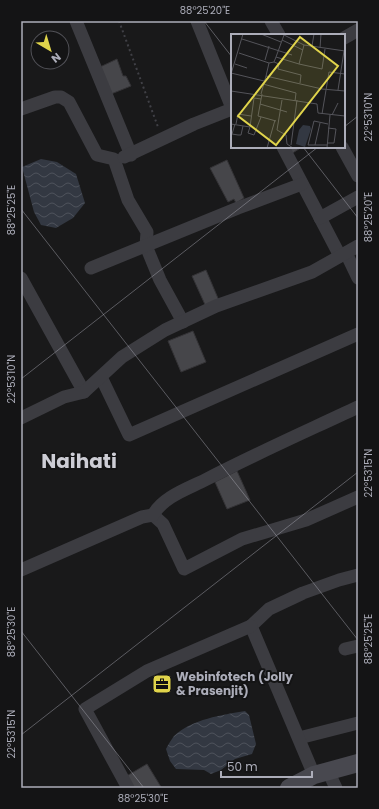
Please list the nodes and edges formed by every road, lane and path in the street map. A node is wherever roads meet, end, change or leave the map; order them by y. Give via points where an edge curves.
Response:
1 (76, 21) edge
2 (119, 21) edge
3 (197, 21) edge
4 (271, 21) edge
5 (358, 30) edge
6 (278, 34) edge
7 (345, 37) edge
8 (231, 106) edge
9 (21, 109) edge
10 (231, 109) edge
11 (163, 139) junction
12 (284, 148) edge
13 (343, 148) edge
14 (131, 155) junction
15 (114, 159) junction
16 (358, 176) edge
17 (302, 184) junction
18 (358, 197) edge
19 (320, 218) junction
20 (146, 246) junction
21 (358, 246) edge
22 (343, 255) junction
23 (91, 268) dead end
24 (21, 278) edge
25 (358, 278) edge
26 (183, 322) junction
27 (358, 334) edge
28 (101, 377) junction
29 (84, 392) junction
30 (358, 407) edge
31 (21, 418) edge
32 (358, 498) edge
33 (153, 515) junction
34 (21, 570) edge
35 (358, 575) edge
36 (251, 626) junction
37 (358, 646) edge
38 (345, 650) dead end
39 (358, 723) edge
40 (299, 738) junction
41 (358, 763) edge
42 (321, 773) junction
43 (128, 788) edge
44 (289, 788) edge
45 (336, 788) edge

1 - 14 street
2 - 11 path
3 - 8 street
4 - 6 street
5 - 7 street
9 - 15 street via 61,97 69,102 97,155
10 - 11 street
11 - 14 street
12 - 17 street
13 - 16 street
14 - 15 street
15 - 20 street via 128,200 147,232
17 - 19 street
17 - 20 street
18 - 19 street
19 - 22 street
20 - 23 street
20 - 26 street via 160,280
21 - 22 street
22 - 25 street
22 - 26 street via 312,272 216,306
24 - 29 street
26 - 28 street via 165,330 122,357
27 - 28 street via 129,435
28 - 29 street
29 - 31 street via 64,396
30 - 33 street via 232,466 169,499 157,508
32 - 33 street via 306,520 242,539 184,569 163,524
33 - 34 street via 142,517
35 - 36 street via 303,593 269,609
36 - 40 street
36 - 43 street via 147,671 85,709
37 - 38 street
39 - 40 street
40 - 42 street
41 - 42 main road
42 - 44 main road
42 - 45 street

